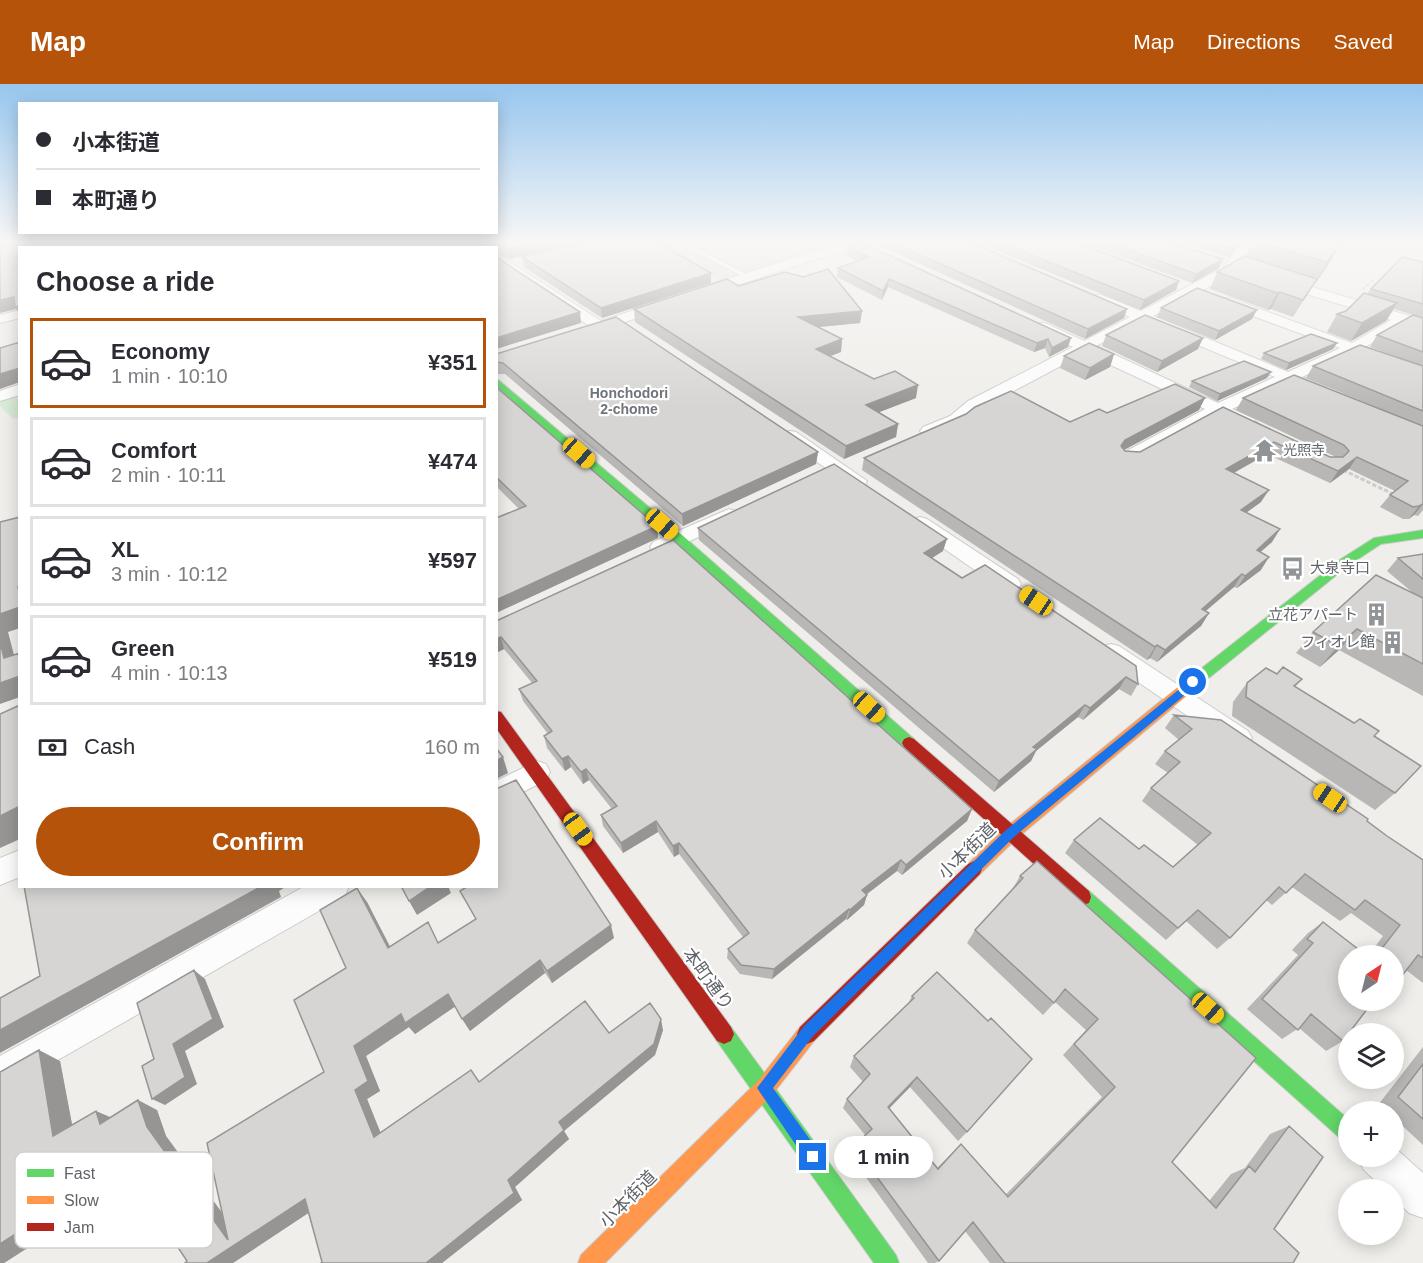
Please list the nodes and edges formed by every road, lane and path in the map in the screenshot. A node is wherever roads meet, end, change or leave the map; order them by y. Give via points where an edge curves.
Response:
1 (568, 297) edge
2 (686, 297) edge
3 (1093, 297) edge
4 (1169, 297) edge
5 (1213, 297) edge
6 (1332, 297) edge
7 (18, 314) edge
8 (1139, 316) junction
9 (0, 319) edge
10 (1403, 319) junction
11 (1029, 321) edge
12 (609, 322) junction
13 (1423, 325) edge
14 (576, 333) edge
15 (638, 333) edge
16 (1084, 346) junction
17 (1353, 348) junction
18 (1423, 374) edge
19 (1287, 377) junction
20 (498, 383) edge
21 (18, 390) edge
22 (1329, 395) edge
23 (0, 396) edge
24 (1220, 410) junction
25 (775, 426) edge
26 (1262, 430) edge
27 (914, 438) edge
28 (1127, 458) edge
29 (862, 461) dead end
30 (838, 468) junction
31 (1339, 468) edge
32 (813, 475) edge
33 (871, 490) edge
34 (1402, 498) edge
35 (751, 504) edge
36 (900, 509) edge
37 (1423, 534) edge
38 (678, 538) junction
39 (646, 554) edge
40 (1026, 595) edge
41 (1094, 641) edge
42 (1176, 696) junction
43 (498, 719) edge
44 (1257, 750) edge
45 (537, 772) junction
46 (498, 794) edge
47 (1010, 834) junction
48 (18, 864) edge
49 (0, 872) edge
50 (330, 888) edge
51 (0, 1075) edge
52 (765, 1088) junction
53 (1338, 1123) edge
54 (1388, 1167) edge
55 (1423, 1199) edge
56 (589, 1263) edge
57 (888, 1263) edge

1 - 12 street
2 - 12 street
3 - 8 street
4 - 8 street
5 - 17 street
6 - 10 street
7 - 9 street
8 - 16 street
8 - 19 street
10 - 13 street
10 - 17 street
11 - 16 street
12 - 14 street
12 - 15 street
16 - 24 street
16 - 27 street via 974,405 956,420
17 - 18 street
17 - 19 street
19 - 22 street
19 - 24 street
20 - 38 street
21 - 23 street
24 - 26 street
24 - 28 street
25 - 30 street
29 - 30 street
30 - 32 street
30 - 33 street
31 - 34 path
35 - 38 street
36 - 40 street
37 - 42 street, 小本街道 via 1378,541 1345,562
38 - 39 street
38 - 47 street
41 - 42 street
42 - 44 street
42 - 47 street, 小本街道
43 - 45 street, 本町通り
45 - 46 street
45 - 52 street, 本町通り
47 - 52 street, 小本街道 via 808,1031
47 - 53 street
48 - 49 street
50 - 51 street
52 - 56 street, 小本街道
52 - 57 street, 本町通り
54 - 55 street

